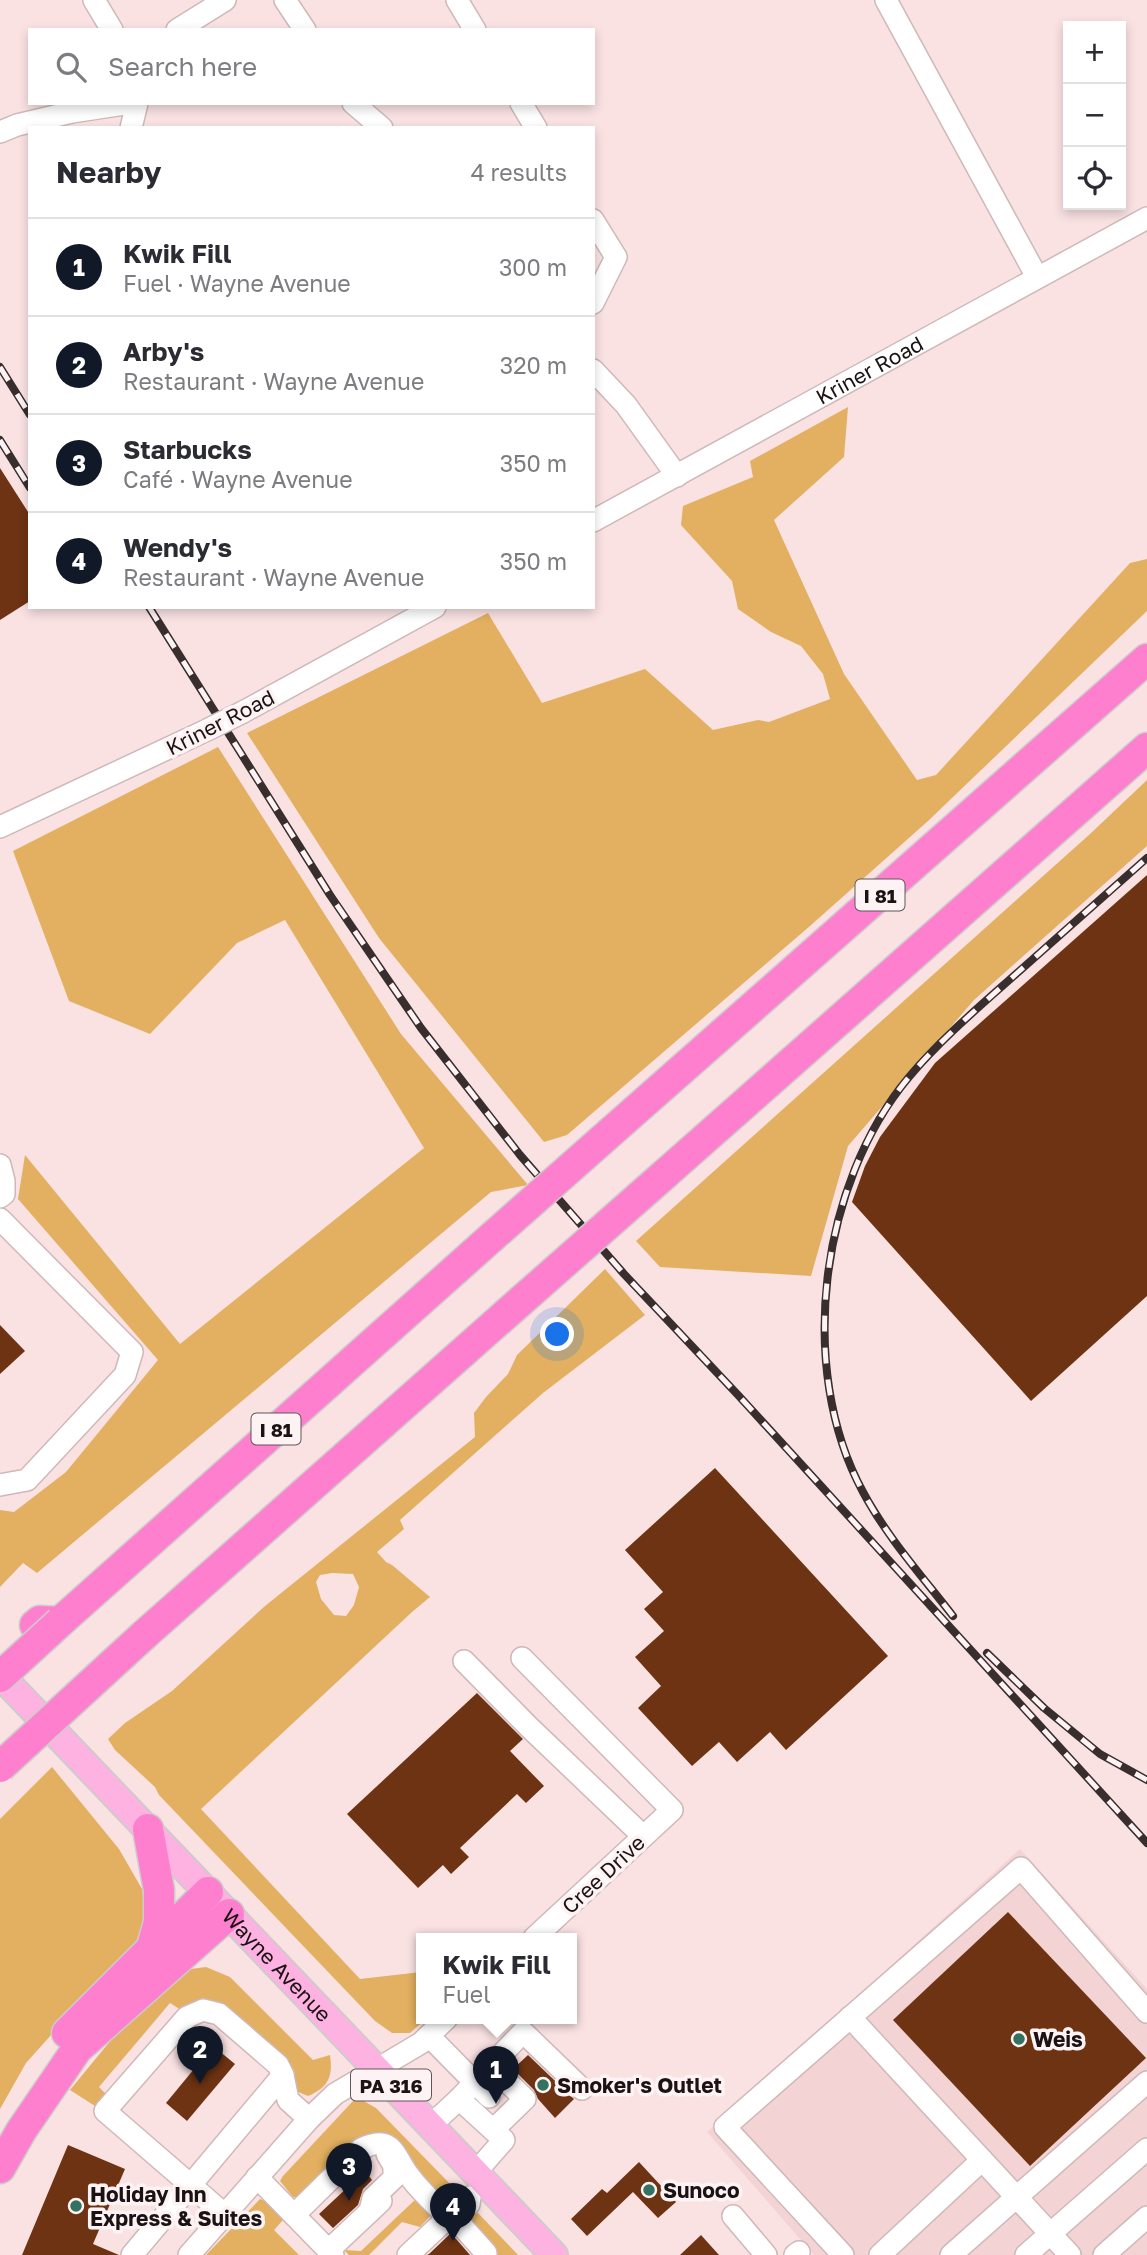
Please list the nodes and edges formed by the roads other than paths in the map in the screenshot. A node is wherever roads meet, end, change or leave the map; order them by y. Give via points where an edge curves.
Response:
1 (94, 0) edge
2 (225, 0) edge
3 (285, 0) edge
4 (457, 0) edge
5 (886, 0) edge
6 (111, 28) edge
7 (180, 28) edge
8 (304, 28) edge
9 (474, 28) edge
10 (118, 105) edge
11 (137, 105) edge
12 (355, 105) edge
13 (522, 105) edge
14 (131, 126) edge
15 (380, 126) edge
16 (535, 126) edge
17 (0, 132) edge
18 (1147, 218) edge
19 (595, 223) edge
20 (1037, 277) junction
21 (595, 299) edge
22 (595, 372) edge
23 (677, 476) junction
24 (595, 520) edge
25 (431, 609) edge
26 (1147, 659) edge
27 (1147, 748) edge
28 (0, 827) edge
29 (0, 1166) edge
30 (0, 1197) edge
31 (0, 1219) edge
32 (0, 1485) edge
33 (60, 1622) junction
34 (0, 1658) edge
35 (522, 1658) dead end
36 (464, 1661) dead end
37 (0, 1676) edge
38 (0, 1767) edge
39 (148, 1829) junction
40 (643, 1836) junction
41 (208, 1892) junction
42 (229, 1914) junction
43 (539, 1933) edge
44 (151, 1950) junction
45 (1147, 2012) edge
46 (850, 2017) junction
47 (441, 2024) edge
48 (429, 2036) junction
49 (491, 2066) junction
50 (376, 2069) junction
51 (283, 2075) junction
52 (1147, 2082) edge
53 (582, 2089) dead end
54 (460, 2099) junction
55 (493, 2107) junction
56 (309, 2119) junction
57 (430, 2126) junction
58 (0, 2142) edge
59 (1147, 2148) edge
60 (982, 2160) junction
61 (0, 2168) edge
62 (408, 2176) junction
63 (257, 2177) junction
64 (476, 2184) junction
65 (191, 2185) junction
66 (1017, 2197) junction
67 (298, 2211) junction
68 (370, 2211) junction
69 (224, 2214) junction
70 (449, 2216) junction
71 (733, 2216) dead end
72 (1147, 2217) edge
73 (1051, 2234) junction
74 (331, 2253) edge
75 (132, 2255) edge
76 (189, 2255) edge
77 (408, 2255) edge
78 (418, 2255) edge
79 (484, 2255) edge
80 (554, 2255) edge
81 (766, 2255) edge
82 (843, 2255) edge
83 (880, 2255) edge
84 (951, 2255) edge
85 (1026, 2255) edge
86 (1070, 2255) edge
87 (1104, 2255) edge

1 - 6 street
2 - 7 street
3 - 8 street
4 - 9 street
5 - 20 street
10 - 17 street
11 - 14 street
12 - 15 street
13 - 16 street
18 - 20 street, Kriner Road
19 - 21 street via 616,257
20 - 23 street, Kriner Road
22 - 23 street via 626,405
23 - 24 street, Kriner Road
25 - 28 street, Kriner Road, bridge via 243,712
26 - 33 highway, I 81, bridge
27 - 38 highway, bridge
29 - 30 street via 4,1181
31 - 32 street via 132,1352 125,1375 27,1480
33 - 34 highway via 40,1621
33 - 37 highway, I 81, bridge
35 - 40 street, Cree Drive via 672,1810
36 - 40 street
37 - 39 main road, Wayne Avenue / PA 316
39 - 41 main road, Wayne Avenue / PA 316
39 - 44 highway via 159,1890 159,1922
40 - 43 street, Cree Drive
41 - 42 main road, Wayne Avenue / PA 316
41 - 44 highway
42 - 50 main road, Wayne Avenue / PA 316
42 - 61 highway via 77,2049
44 - 58 highway via 63,2037
45 - 46 street via 1021,1868
46 - 60 street
46 - 82 street via 725,2127
47 - 48 street
48 - 50 street
48 - 55 street
49 - 53 street via 523,2032
49 - 55 street
49 - 55 street via 525,2099
50 - 56 street via 335,2095
50 - 57 main road, Wayne Avenue / PA 316
51 - 56 street via 288,2100
51 - 65 street
51 - 65 street via 278,2065 219,2014 203,2010 187,2017 105,2111
52 - 66 street
54 - 55 street
54 - 55 street
54 - 57 street
55 - 64 street via 504,2140
56 - 63 street
57 - 64 main road, Wayne Avenue / PA 316
59 - 73 street
60 - 66 street
60 - 83 street
62 - 67 street via 389,2147 370,2144
62 - 68 street
62 - 70 street
63 - 67 street
63 - 69 street
64 - 70 street
64 - 80 main road, Wayne Avenue / PA 316
65 - 69 street
65 - 75 street
66 - 73 street
66 - 84 street
67 - 68 street via 312,2204 364,2153 377,2151 386,2153 395,2171 394,2178 373,2198
67 - 74 street
68 - 74 street
69 - 76 street
70 - 77 street
70 - 78 street via 439,2235
70 - 79 street
71 - 81 street
72 - 87 street
73 - 85 street
73 - 86 street

